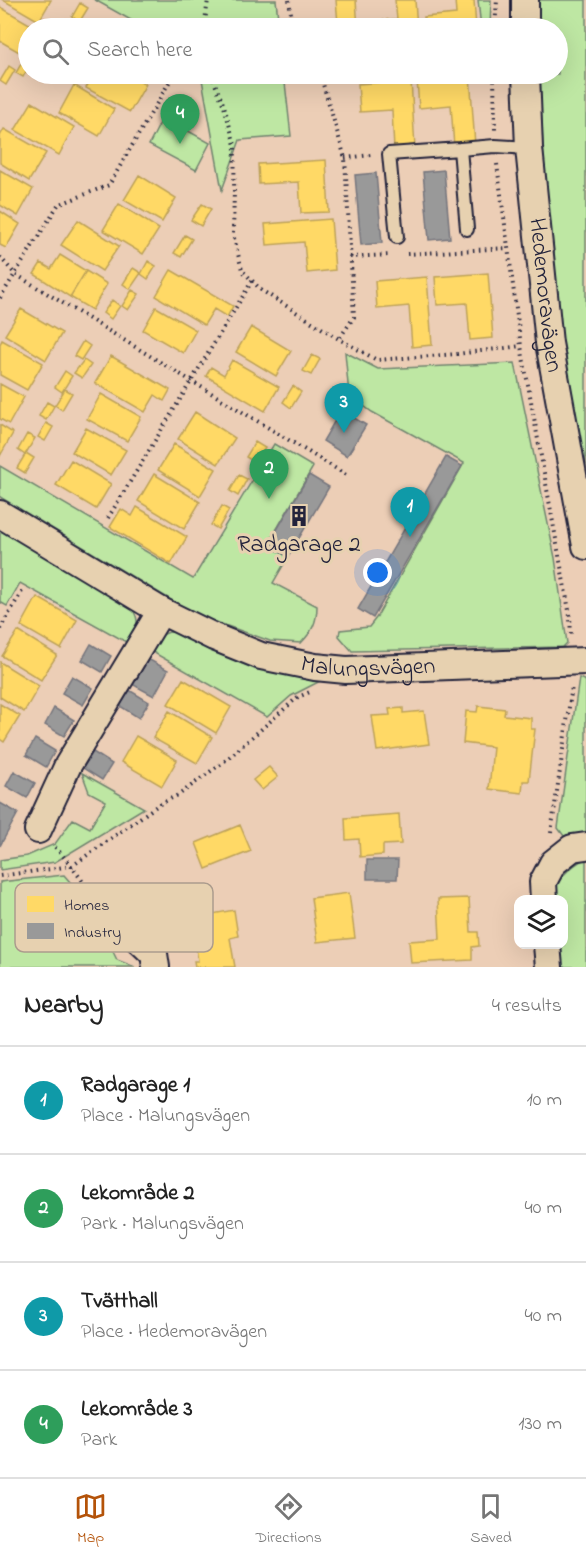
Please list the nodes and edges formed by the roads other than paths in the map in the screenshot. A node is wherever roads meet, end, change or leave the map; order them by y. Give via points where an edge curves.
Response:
1 (525, 0) edge
2 (525, 18) edge
3 (526, 84) edge
4 (529, 148) junction
5 (460, 149) junction
6 (466, 229) dead end
7 (397, 237) dead end
8 (0, 514) edge
9 (586, 546) edge
10 (161, 611) junction
11 (580, 661) edge
12 (38, 830) dead end
13 (586, 846) edge
14 (544, 895) edge
15 (547, 949) edge
16 (152, 952) edge
17 (156, 967) edge
18 (549, 967) edge

1 - 2 street
3 - 4 street, Hedemoravägen
4 - 5 lane
4 - 9 street, Hedemoravägen via 549,343
5 - 6 lane
5 - 7 lane via 389,154
8 - 10 street, Malungsvägen
10 - 11 street, Malungsvägen via 261,656 315,667 346,670
10 - 12 street via 68,765
13 - 14 street via 572,848 553,863 543,882
15 - 18 street
16 - 17 street

